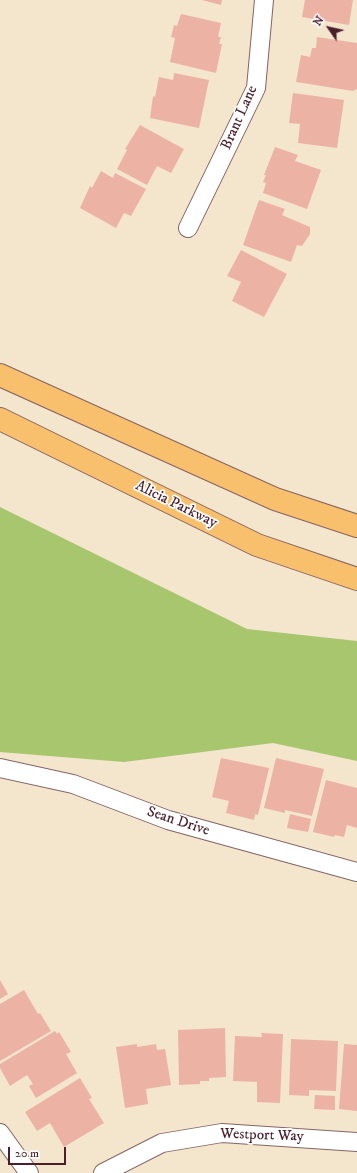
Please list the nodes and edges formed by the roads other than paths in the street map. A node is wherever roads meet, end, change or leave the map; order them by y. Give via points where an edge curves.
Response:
1 (264, 0) edge
2 (188, 228) dead end
3 (0, 375) edge
4 (0, 419) edge
5 (357, 526) edge
6 (357, 579) edge
7 (0, 768) edge
8 (357, 872) edge
9 (0, 1133) edge
10 (357, 1142) edge
11 (29, 1173) edge
12 (103, 1173) edge

1 - 2 street, Brant Lane via 256,88
3 - 5 main road via 275,499
4 - 6 main road, Alicia Parkway via 257,545
7 - 8 street, Sean Drive via 73,784 168,820
9 - 11 street
10 - 12 street, Westport Way via 222,1133 162,1143

